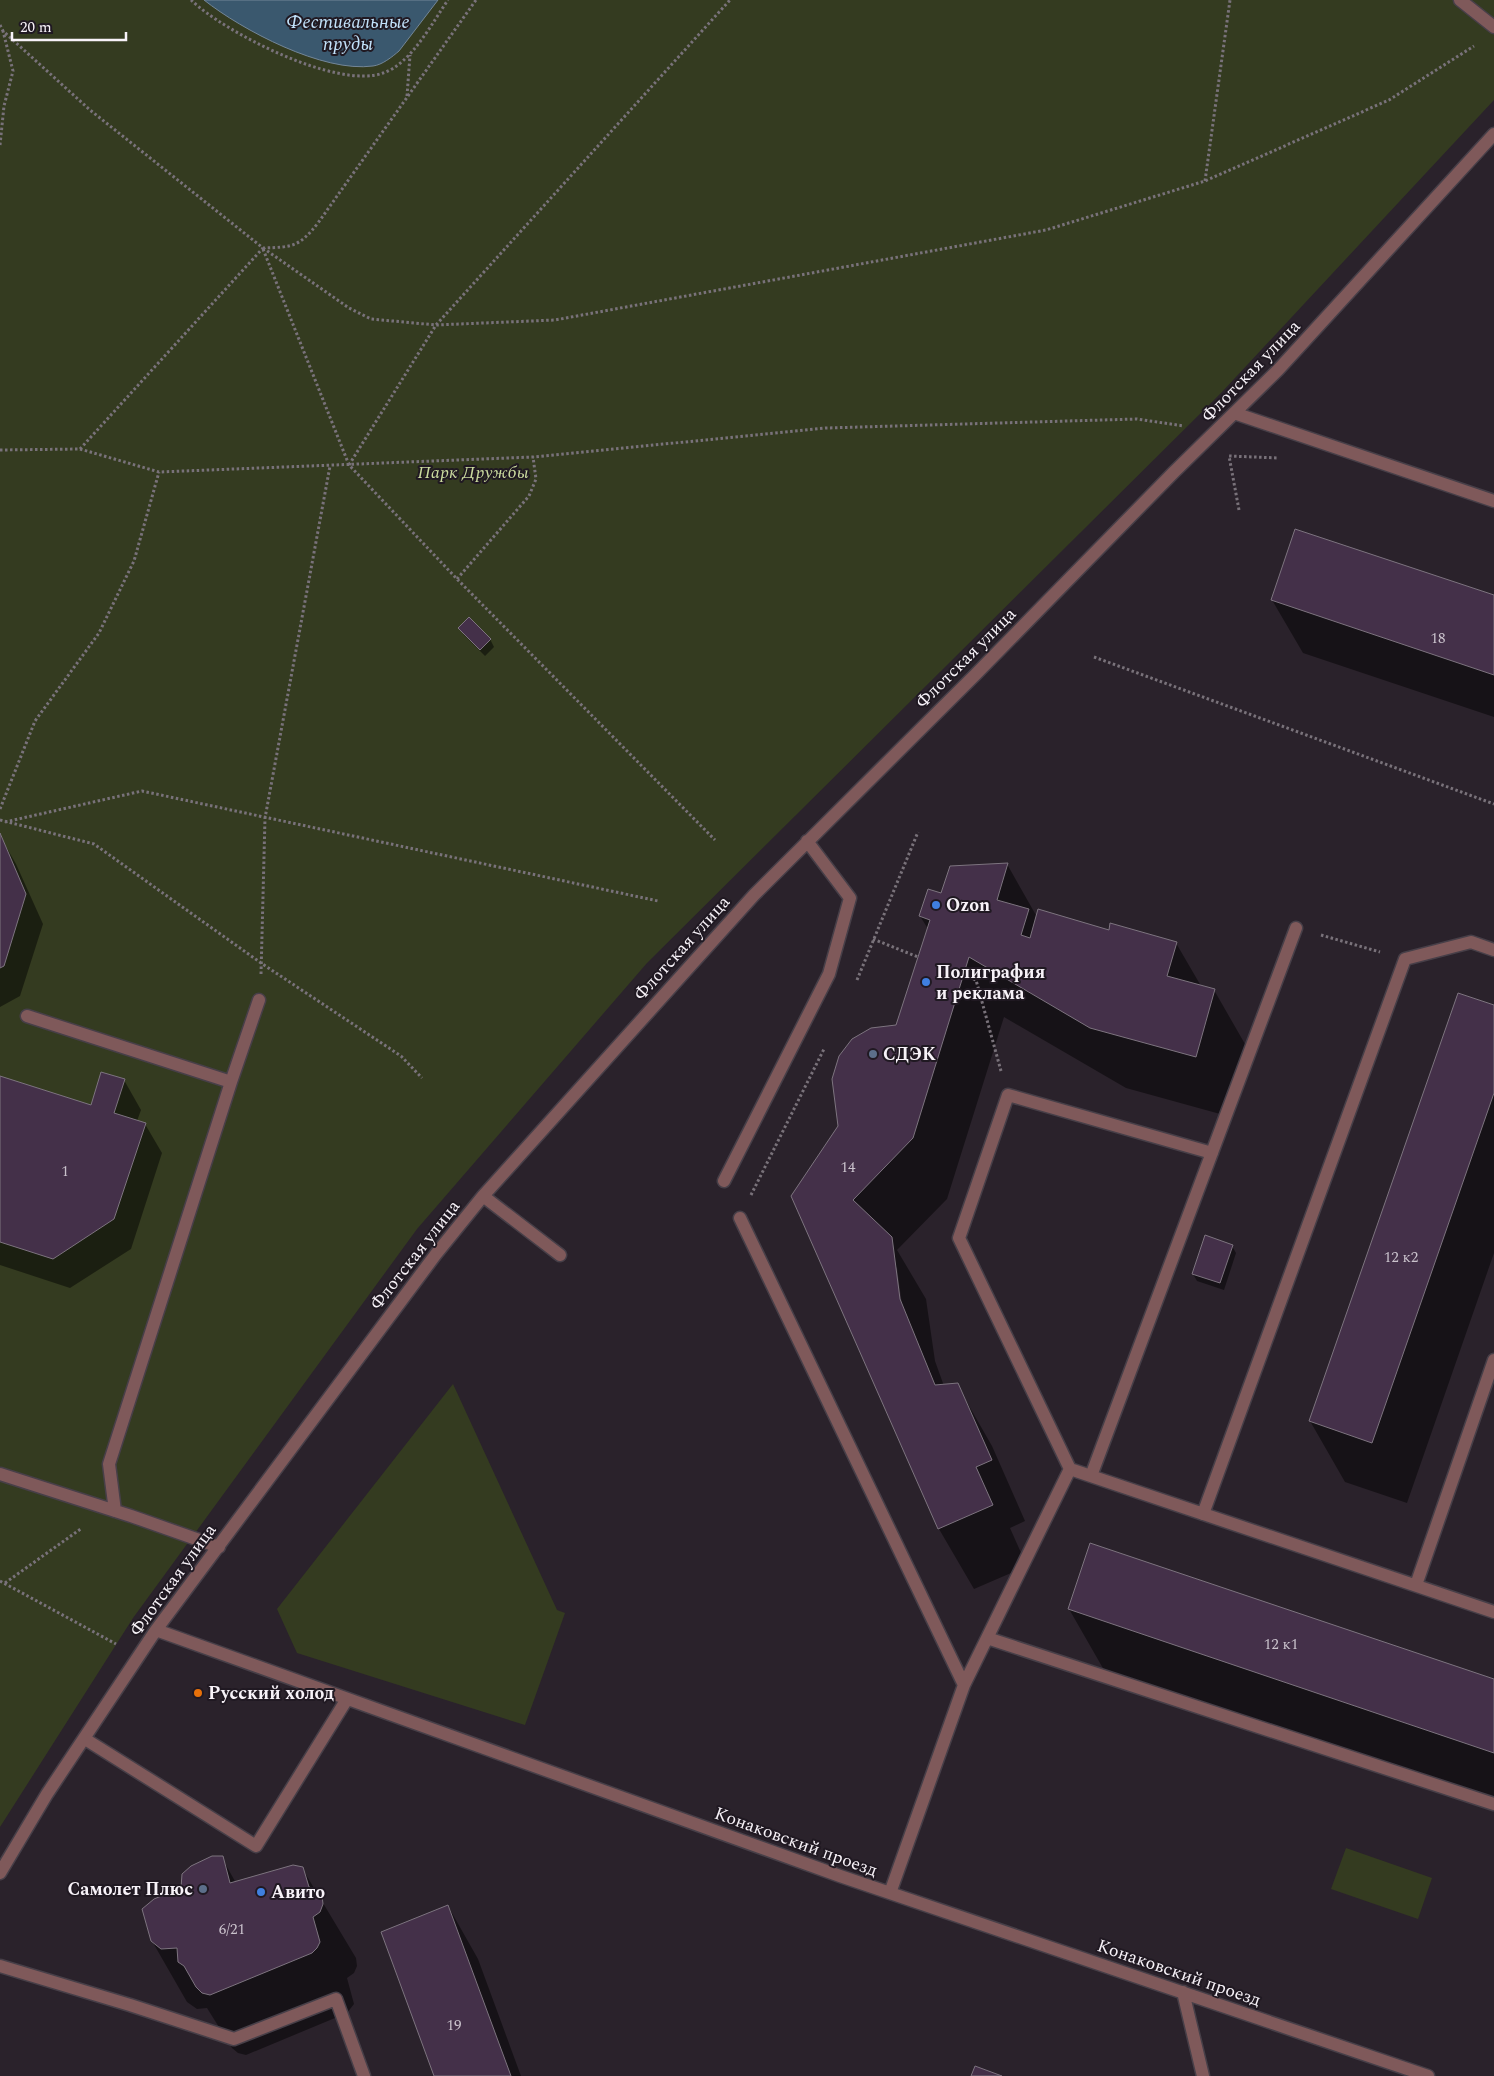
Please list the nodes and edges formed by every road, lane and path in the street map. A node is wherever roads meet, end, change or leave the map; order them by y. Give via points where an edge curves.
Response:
1 (191, 0) edge
2 (448, 0) edge
3 (476, 0) edge
4 (730, 0) edge
5 (1230, 0) edge
6 (1460, 0) edge
7 (0, 25) edge
8 (1494, 28) edge
9 (3, 31) junction
10 (1478, 43) dead end
11 (410, 54) junction
12 (407, 98) junction
13 (2, 106) edge
14 (1494, 134) edge
15 (0, 145) edge
16 (1205, 181) junction
17 (263, 248) junction
18 (436, 325) junction
19 (1234, 414) junction
20 (1188, 427) dead end
21 (80, 449) junction
22 (0, 450) edge
23 (532, 457) junction
24 (1281, 458) dead end
25 (349, 465) junction
26 (330, 466) junction
27 (159, 472) junction
28 (1494, 501) edge
29 (1239, 510) dead end
30 (457, 579) junction
31 (1094, 657) dead end
32 (1494, 804) edge
33 (0, 809) edge
34 (265, 818) junction
35 (0, 820) edge
36 (4, 822) junction
37 (918, 832) dead end
38 (715, 840) dead end
39 (807, 841) junction
40 (658, 901) dead end
41 (1296, 928) joint
42 (873, 939) junction
43 (1494, 950) edge
44 (918, 957) dead end
45 (1405, 959) junction
46 (866, 961) dead end
47 (261, 964) junction
48 (964, 976) dead end
49 (259, 1000) joint
50 (27, 1016) dead end
51 (422, 1078) dead end
52 (231, 1082) junction
53 (807, 1084) dead end
54 (1008, 1095) junction
55 (1212, 1154) junction
56 (724, 1182) dead end
57 (483, 1196) junction
58 (740, 1218) joint
59 (560, 1255) dead end
60 (1494, 1360) edge
61 (1070, 1469) junction
62 (0, 1474) edge
63 (1091, 1476) junction
64 (115, 1511) junction
65 (1203, 1514) junction
66 (89, 1523) dead end
67 (219, 1547) junction
68 (0, 1581) edge
69 (5, 1583) junction
70 (1416, 1586) junction
71 (1494, 1612) edge
72 (156, 1630) junction
73 (987, 1638) junction
74 (116, 1644) dead end
75 (964, 1685) junction
76 (347, 1699) junction
77 (85, 1739) junction
78 (1494, 1804) edge
79 (0, 1873) edge
80 (890, 1893) junction
81 (0, 1966) edge
82 (1183, 1992) junction
83 (364, 2076) edge
84 (1203, 2076) edge
85 (1428, 2076) edge

1 - 11 path via 222,24 261,46 346,75 383,74
2 - 11 path
3 - 12 path
4 - 18 path
5 - 16 path
6 - 8 street
7 - 9 path
9 - 13 path via 13,70
9 - 17 path via 90,110
10 - 16 path via 1389,100
11 - 12 path
12 - 17 path via 308,235 299,243 284,248
13 - 15 path
14 - 19 street, Флотская улица
16 - 18 path via 1046,230 555,320
17 - 18 path via 349,308 371,319
17 - 21 path
17 - 25 path
18 - 25 path
19 - 28 street
19 - 39 street, Флотская улица
20 - 23 path via 1137,419 826,428
21 - 22 path
21 - 27 path
23 - 25 path
23 - 30 path via 536,479 529,496
24 - 29 path via 1229,456
25 - 26 path
25 - 30 path
26 - 27 path
26 - 34 path
27 - 33 path via 134,561 99,633 35,721
30 - 38 path
31 - 32 path
34 - 36 path via 142,791
34 - 40 path
34 - 47 path
35 - 36 path
36 - 47 path via 94,844
37 - 42 path
39 - 56 street via 850,898 829,974
39 - 57 street, Флотская улица via 754,895
41 - 45 path
41 - 55 street
42 - 44 path
42 - 46 path
43 - 45 street via 1472,942
45 - 65 street
47 - 49 path
47 - 51 path via 401,1056
48 - 54 path via 976,980
49 - 52 street
50 - 52 street
52 - 64 street via 109,1464
53 - 58 path
54 - 55 street
54 - 61 street via 959,1238
55 - 63 street
57 - 59 street
57 - 67 street, Флотская улица via 436,1254
58 - 75 street
60 - 70 street
61 - 63 street
61 - 73 street
62 - 64 street
63 - 65 street
64 - 67 street
65 - 70 street
66 - 69 path
67 - 72 street, Флотская улица
68 - 69 path
69 - 74 path
70 - 71 street
72 - 76 street, Конаковский проезд
72 - 77 street, Флотская улица
73 - 75 street
73 - 78 street
75 - 80 street
76 - 77 street via 256,1846
76 - 80 street, Конаковский проезд
77 - 79 street, Флотская улица via 47,1794
80 - 82 street, Конаковский проезд
81 - 83 street via 234,2039 336,1999
82 - 84 street
82 - 85 street, Конаковский проезд

